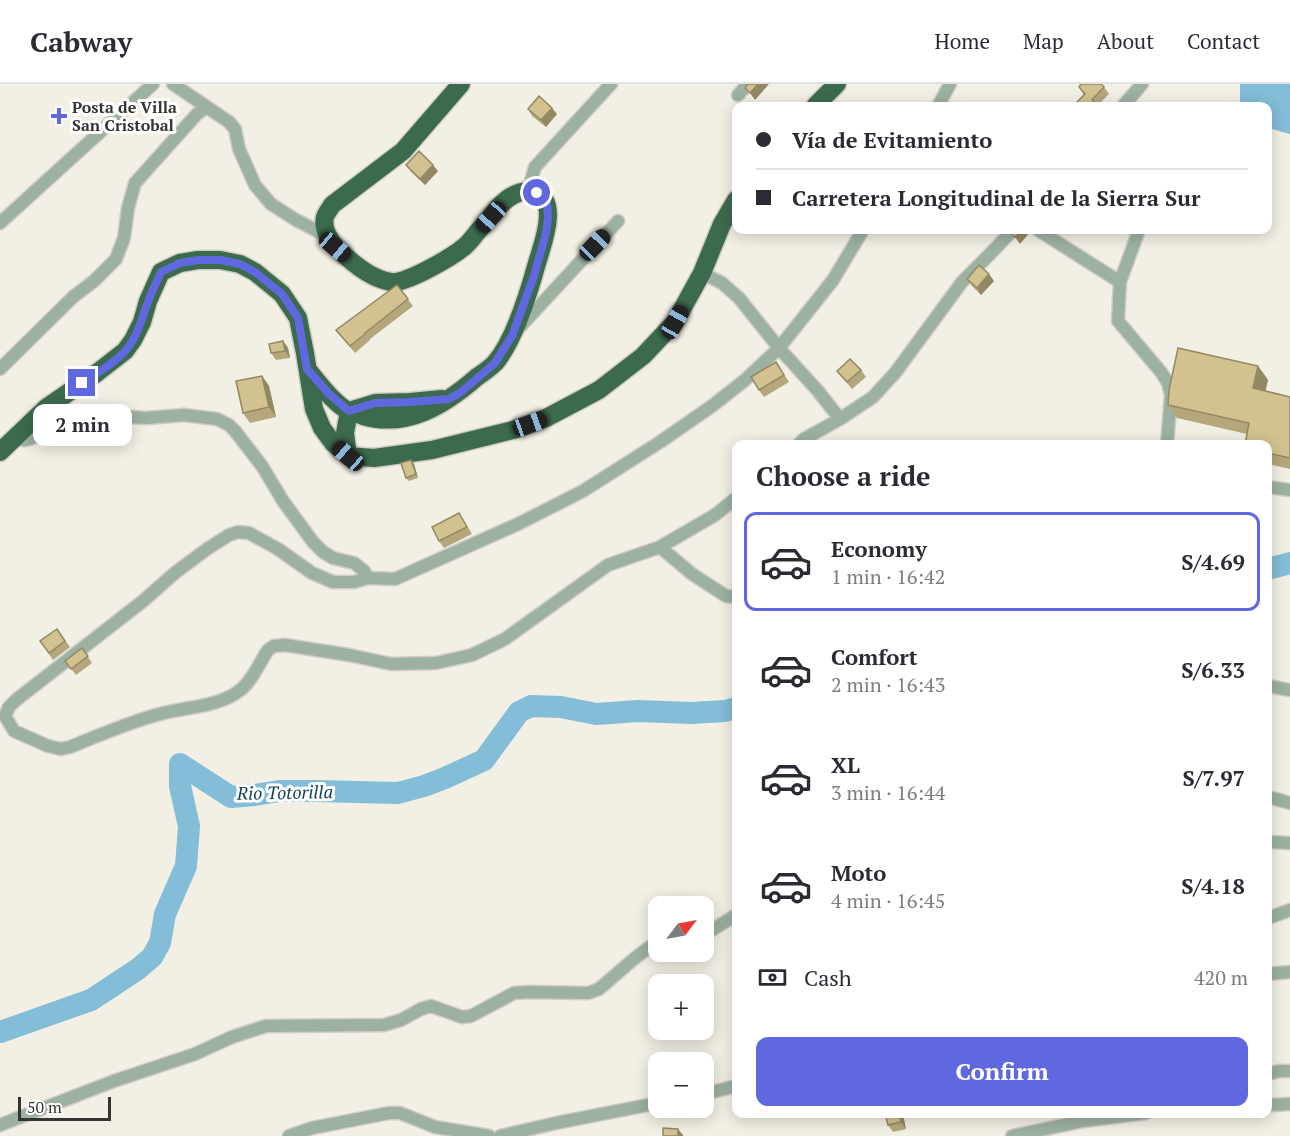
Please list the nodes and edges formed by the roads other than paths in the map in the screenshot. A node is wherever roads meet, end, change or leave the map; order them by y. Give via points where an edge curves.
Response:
1 (153, 84) edge
2 (173, 84) edge
3 (611, 84) edge
4 (748, 84) edge
5 (837, 84) edge
6 (950, 84) edge
7 (1142, 84) edge
8 (457, 86) edge
9 (738, 94) dead end
10 (819, 102) edge
11 (940, 102) edge
12 (1126, 102) edge
13 (206, 107) junction
14 (528, 192) junction
15 (732, 207) edge
16 (618, 220) dead end
17 (0, 223) edge
18 (861, 234) edge
19 (1009, 234) edge
20 (1044, 234) edge
21 (1138, 234) edge
22 (329, 237) junction
23 (702, 273) junction
24 (1120, 282) junction
25 (512, 336) junction
26 (780, 348) junction
27 (0, 369) edge
28 (307, 369) junction
29 (349, 411) junction
30 (840, 418) junction
31 (13, 439) junction
32 (803, 440) edge
33 (1167, 440) edge
34 (0, 452) edge
35 (348, 456) junction
36 (1272, 488) edge
37 (1290, 490) edge
38 (732, 501) edge
39 (660, 547) junction
40 (368, 578) junction
41 (732, 597) edge
42 (1272, 687) edge
43 (1290, 690) edge
44 (3, 716) edge
45 (1272, 798) edge
46 (1290, 803) edge
47 (1272, 842) edge
48 (1290, 843) edge
49 (1290, 910) edge
50 (1272, 917) edge
51 (732, 918) edge
52 (714, 929) edge
53 (648, 948) edge
54 (1290, 972) edge
55 (1272, 974) edge
56 (1290, 1071) edge
57 (1272, 1073) edge
58 (732, 1087) edge
59 (714, 1092) edge
60 (1290, 1104) edge
61 (648, 1105) edge
62 (1272, 1105) edge
63 (1101, 1118) edge
64 (0, 1125) edge
65 (289, 1136) edge
66 (489, 1136) edge
67 (500, 1136) edge
68 (1012, 1136) edge

1 - 17 street
2 - 13 street
3 - 14 street via 536,167
4 - 9 street
5 - 10 highway
6 - 11 street
7 - 12 street
8 - 22 highway via 403,151 332,205 325,216
13 - 22 street via 235,129 255,185 271,204
13 - 27 street via 135,183 116,259
14 - 22 highway via 513,195 501,204 465,247 430,268 394,282 381,280 362,269 335,247
14 - 25 highway via 543,197 548,218 534,276
15 - 23 highway
16 - 25 street
18 - 26 street via 833,280
19 - 30 street via 962,282 888,381 873,397
20 - 24 street
21 - 24 street
23 - 26 street via 739,298
23 - 35 highway via 675,322 644,356 599,390 546,418 432,450 374,458
24 - 33 street via 1118,321 1161,372 1172,395
25 - 29 highway via 495,363 461,392 431,410 413,417 378,420
26 - 30 street
26 - 40 street via 712,406 583,491 395,579
28 - 29 highway
28 - 31 highway via 298,318 282,294 240,264 220,260 180,263 161,272 142,322 125,351 46,408
28 - 35 highway via 314,409 322,428
29 - 35 highway via 345,434
30 - 32 street
31 - 34 highway
31 - 40 street via 30,439 87,414 217,419 236,431 313,542 333,558 354,563
36 - 37 street
38 - 39 street
39 - 41 street via 692,574
39 - 44 street via 608,565 505,639 472,655 436,663 391,664 274,646 242,689 232,696 136,720 61,749 14,731
40 - 44 street via 333,582 249,533 229,535 176,572 16,700
42 - 43 street
45 - 46 street
47 - 48 street
49 - 50 street
51 - 52 street
53 - 64 street via 599,989 588,993 514,993 462,1017 431,1006 384,1025 266,1026
54 - 55 street
56 - 57 street
58 - 59 street
60 - 62 street
61 - 67 street
63 - 68 street
65 - 66 street via 312,1128 400,1113 435,1127

